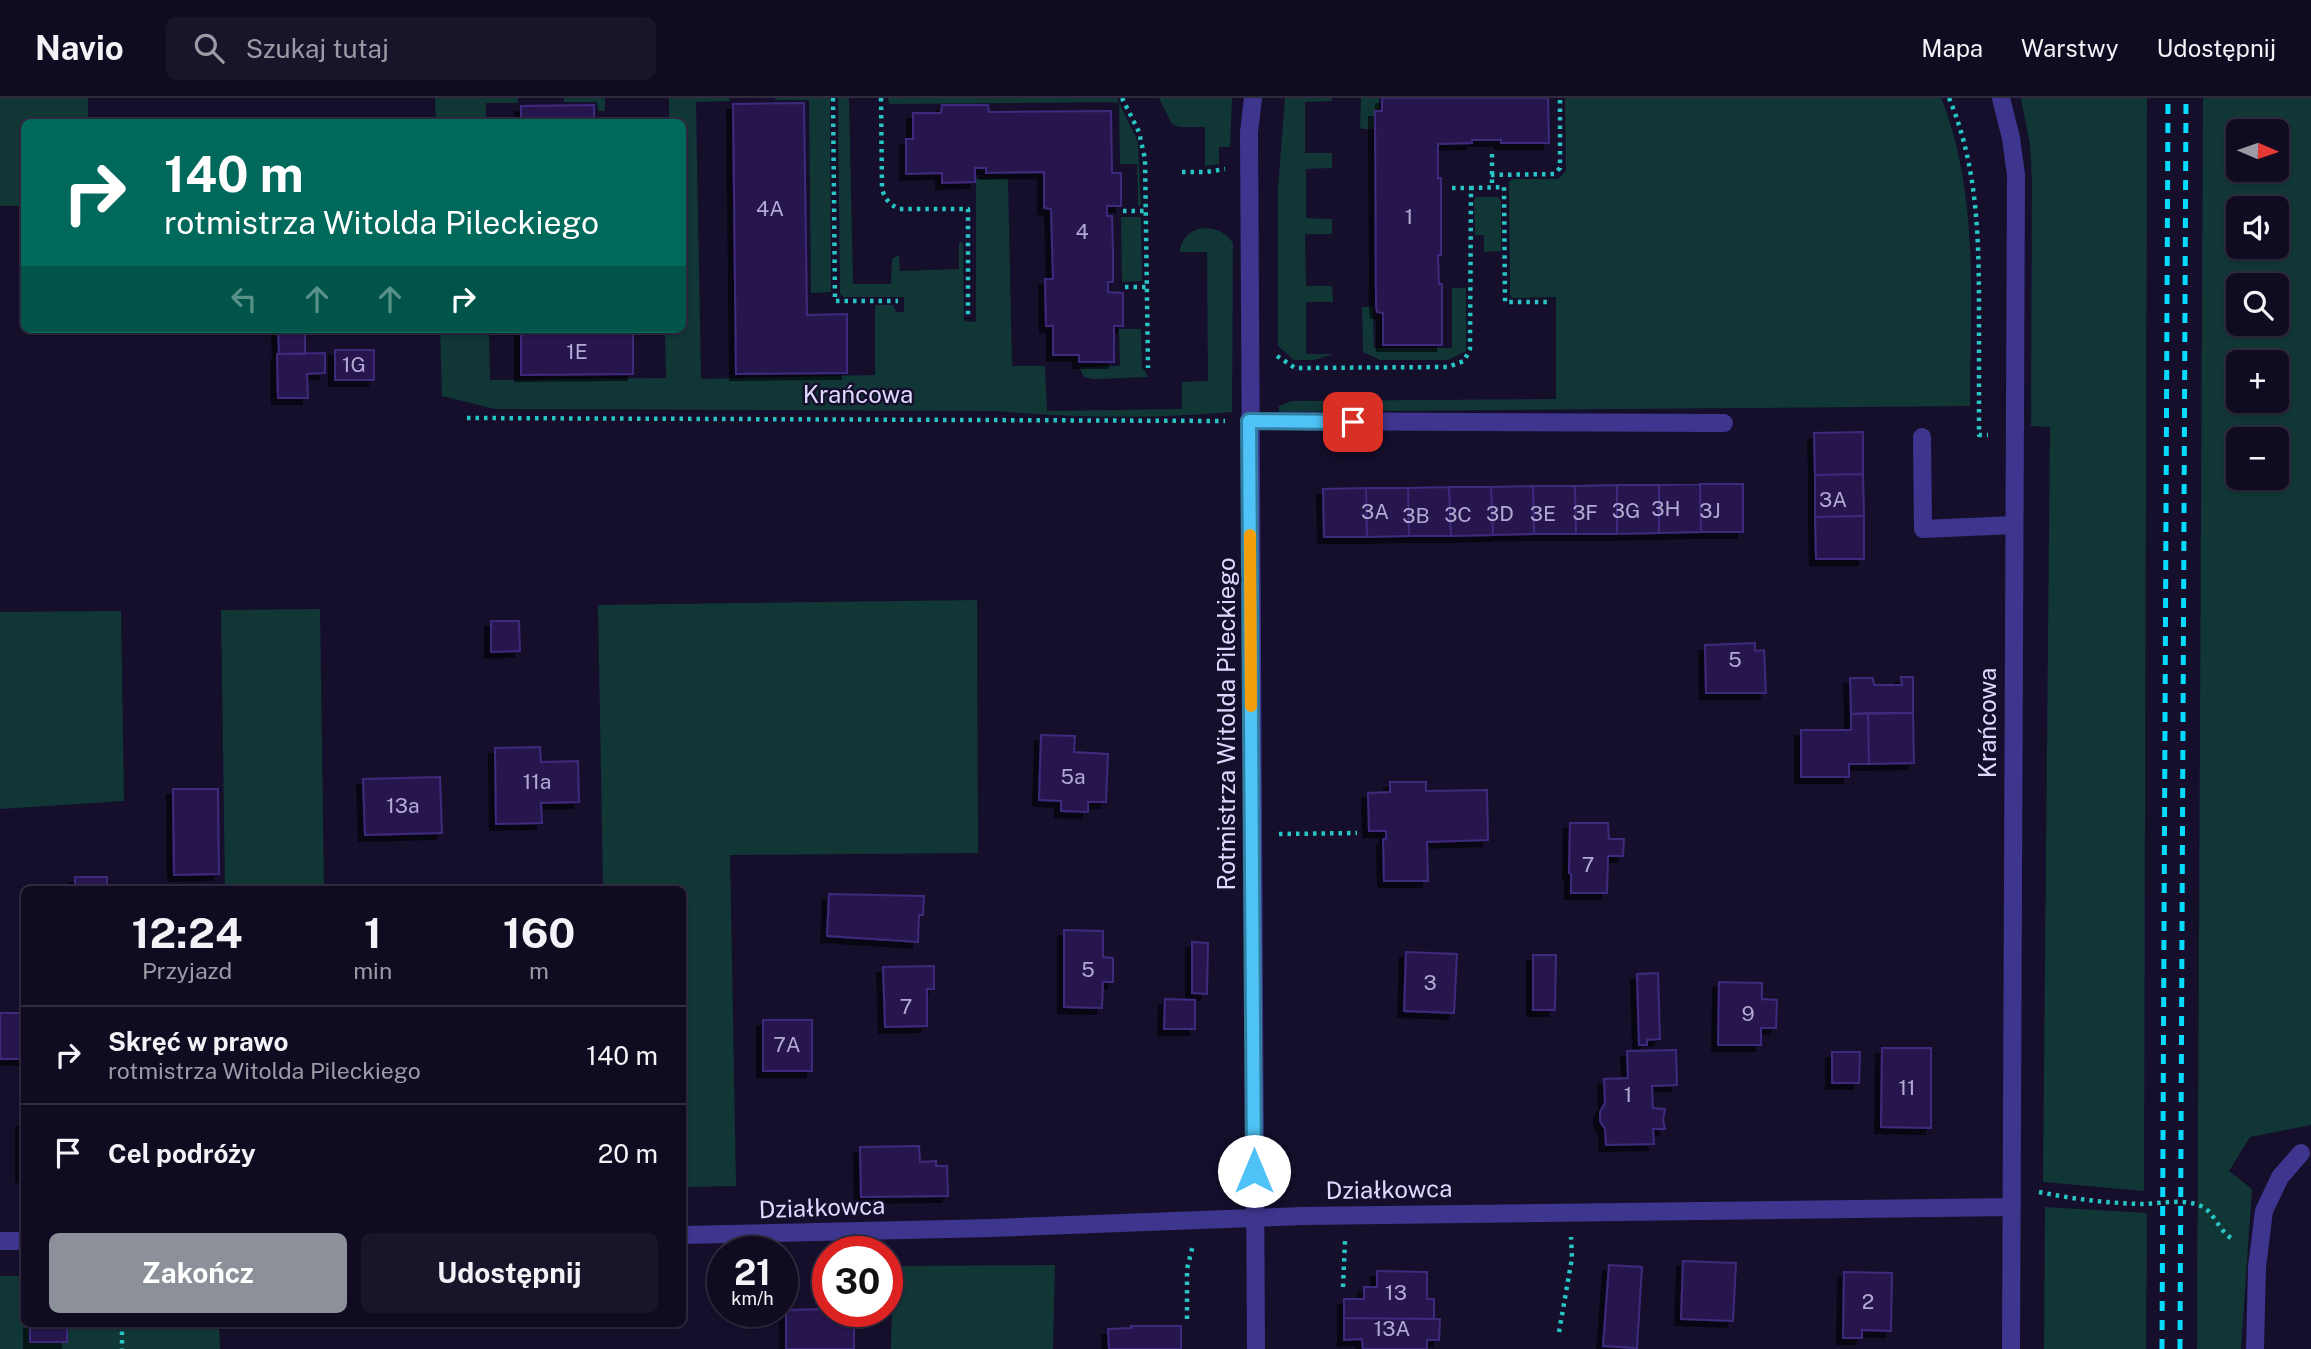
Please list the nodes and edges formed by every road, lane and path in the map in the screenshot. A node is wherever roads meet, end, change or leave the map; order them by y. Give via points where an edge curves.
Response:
1 (833, 98) edge
2 (881, 98) edge
3 (1122, 98) edge
4 (1253, 98) edge
5 (1560, 98) edge
6 (2001, 98) edge
7 (1492, 154) dead end
8 (1491, 175) junction
9 (1492, 187) junction
10 (1452, 188) dead end
11 (1471, 188) junction
12 (1123, 211) dead end
13 (1146, 211) junction
14 (1125, 287) dead end
15 (1147, 287) junction
16 (898, 301) dead end
17 (1550, 302) dead end
18 (968, 317) dead end
19 (1272, 346) dead end
20 (1148, 368) dead end
21 (467, 418) dead end
22 (1249, 421) junction
23 (1724, 423) dead end
24 (1922, 438) dead end
25 (2014, 525) junction
26 (1357, 833) dead end
27 (1275, 834) dead end
28 (2301, 1153) dead end
29 (2032, 1190) dead end
30 (2012, 1207) junction
31 (1569, 1212) junction
32 (1254, 1218) junction
33 (1198, 1220) junction
34 (686, 1236) edge
35 (1341, 1239) dead end
36 (0, 1241) edge
37 (21, 1241) edge
38 (2260, 1251) junction
39 (1343, 1287) dead end
40 (1187, 1319) dead end
41 (122, 1327) edge
42 (1559, 1332) dead end
43 (122, 1349) edge
44 (1256, 1349) edge
45 (2011, 1349) edge
46 (2255, 1349) edge

1 - 16 path via 835,301
2 - 18 path via 882,188 890,205 899,209 968,209
3 - 13 path via 1144,146
4 - 22 street, Rotmistrza Witolda Pileckiego
5 - 8 path via 1560,168 1554,174
6 - 25 street, Krańcowa via 2016,175
7 - 8 path
8 - 9 path
9 - 11 path
9 - 17 path via 1504,187 1505,302
10 - 11 path
11 - 19 path via 1470,349 1464,361 1448,367 1295,368 1282,361
12 - 13 path
13 - 15 path
14 - 15 path
15 - 20 path
21 - 22 path, Krańcowa
22 - 23 street
22 - 32 street, Rotmistrza Witolda Pileckiego
24 - 25 street via 1923,528
25 - 30 street, Krańcowa
26 - 27 path
28 - 38 street via 2280,1177 2264,1211
29 - 38 path via 2102,1201 2203,1206 2228,1236
30 - 31 street, Działkowca
30 - 45 street, Krańcowa
31 - 32 street, Działkowca
31 - 42 path via 1572,1258
32 - 33 street, Działkowca
32 - 44 street, Rotmistrza Witolda Pileckiego
33 - 34 street, Działkowca
33 - 40 path via 1187,1269
35 - 39 path via 1345,1241
36 - 37 street
38 - 46 street
41 - 43 path

